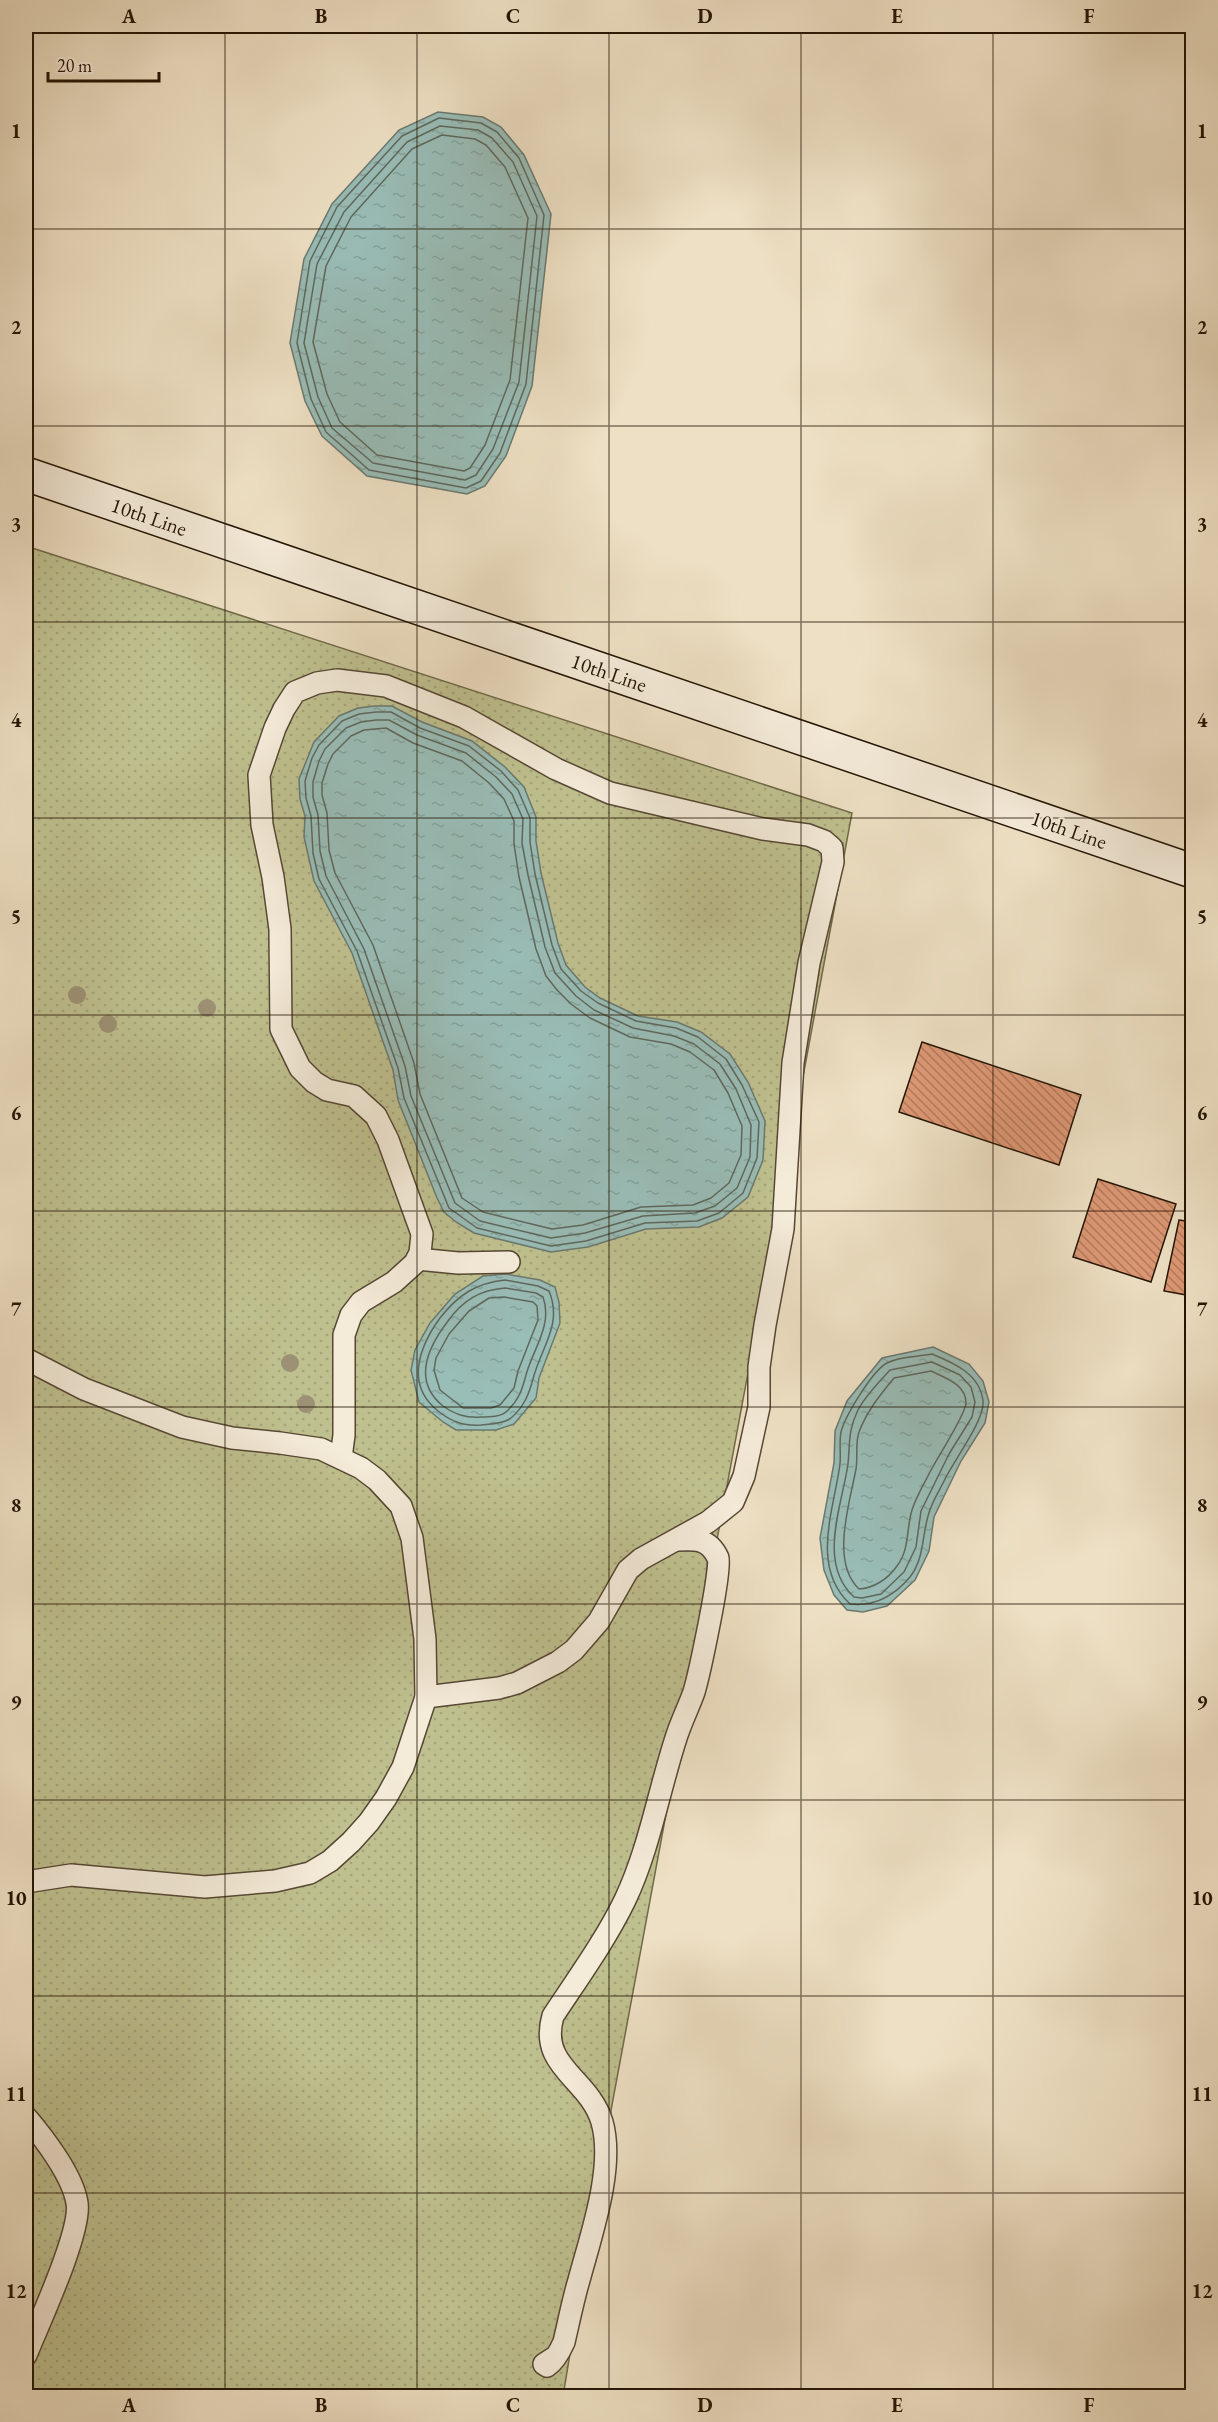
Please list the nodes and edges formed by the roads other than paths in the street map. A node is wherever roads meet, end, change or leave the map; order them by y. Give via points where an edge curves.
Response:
1 (26, 474) edge
2 (1192, 871) edge
3 (417, 1259) junction
4 (508, 1262) dead end
5 (26, 1359) edge
6 (341, 1458) junction
7 (676, 1540) junction
8 (426, 1697) junction
9 (26, 1882) edge
10 (26, 2117) edge
11 (26, 2355) edge
12 (555, 2357) dead end

1 - 2 main road, 10th Line
3 - 4 lane
3 - 6 lane via 407,1271 361,1302 351,1315 344,1335
3 - 7 lane via 422,1234 376,1116 354,1096 327,1090 314,1082 300,1068 281,1029 280,929 262,825 259,775 284,709 296,692 316,683 337,680 386,686 464,717 556,769 610,793 763,829 808,835 824,840 832,848 833,862 809,963 793,1063 783,1229 759,1367 759,1407 746,1467 733,1502
5 - 6 lane via 84,1389 182,1427 232,1438 321,1449
6 - 8 lane via 369,1474 400,1506 412,1538 425,1639
7 - 8 lane via 628,1570 599,1621 558,1662 499,1688
7 - 12 lane via 699,1538 708,1543 718,1560 717,1588 694,1692 635,1877 611,1926 549,2028 557,2060 594,2102 607,2150 593,2231 564,2342
8 - 9 lane via 403,1767 386,1798 351,1842 310,1873 275,1881 204,1887 71,1875
10 - 11 lane via 74,2188 78,2206 70,2243

